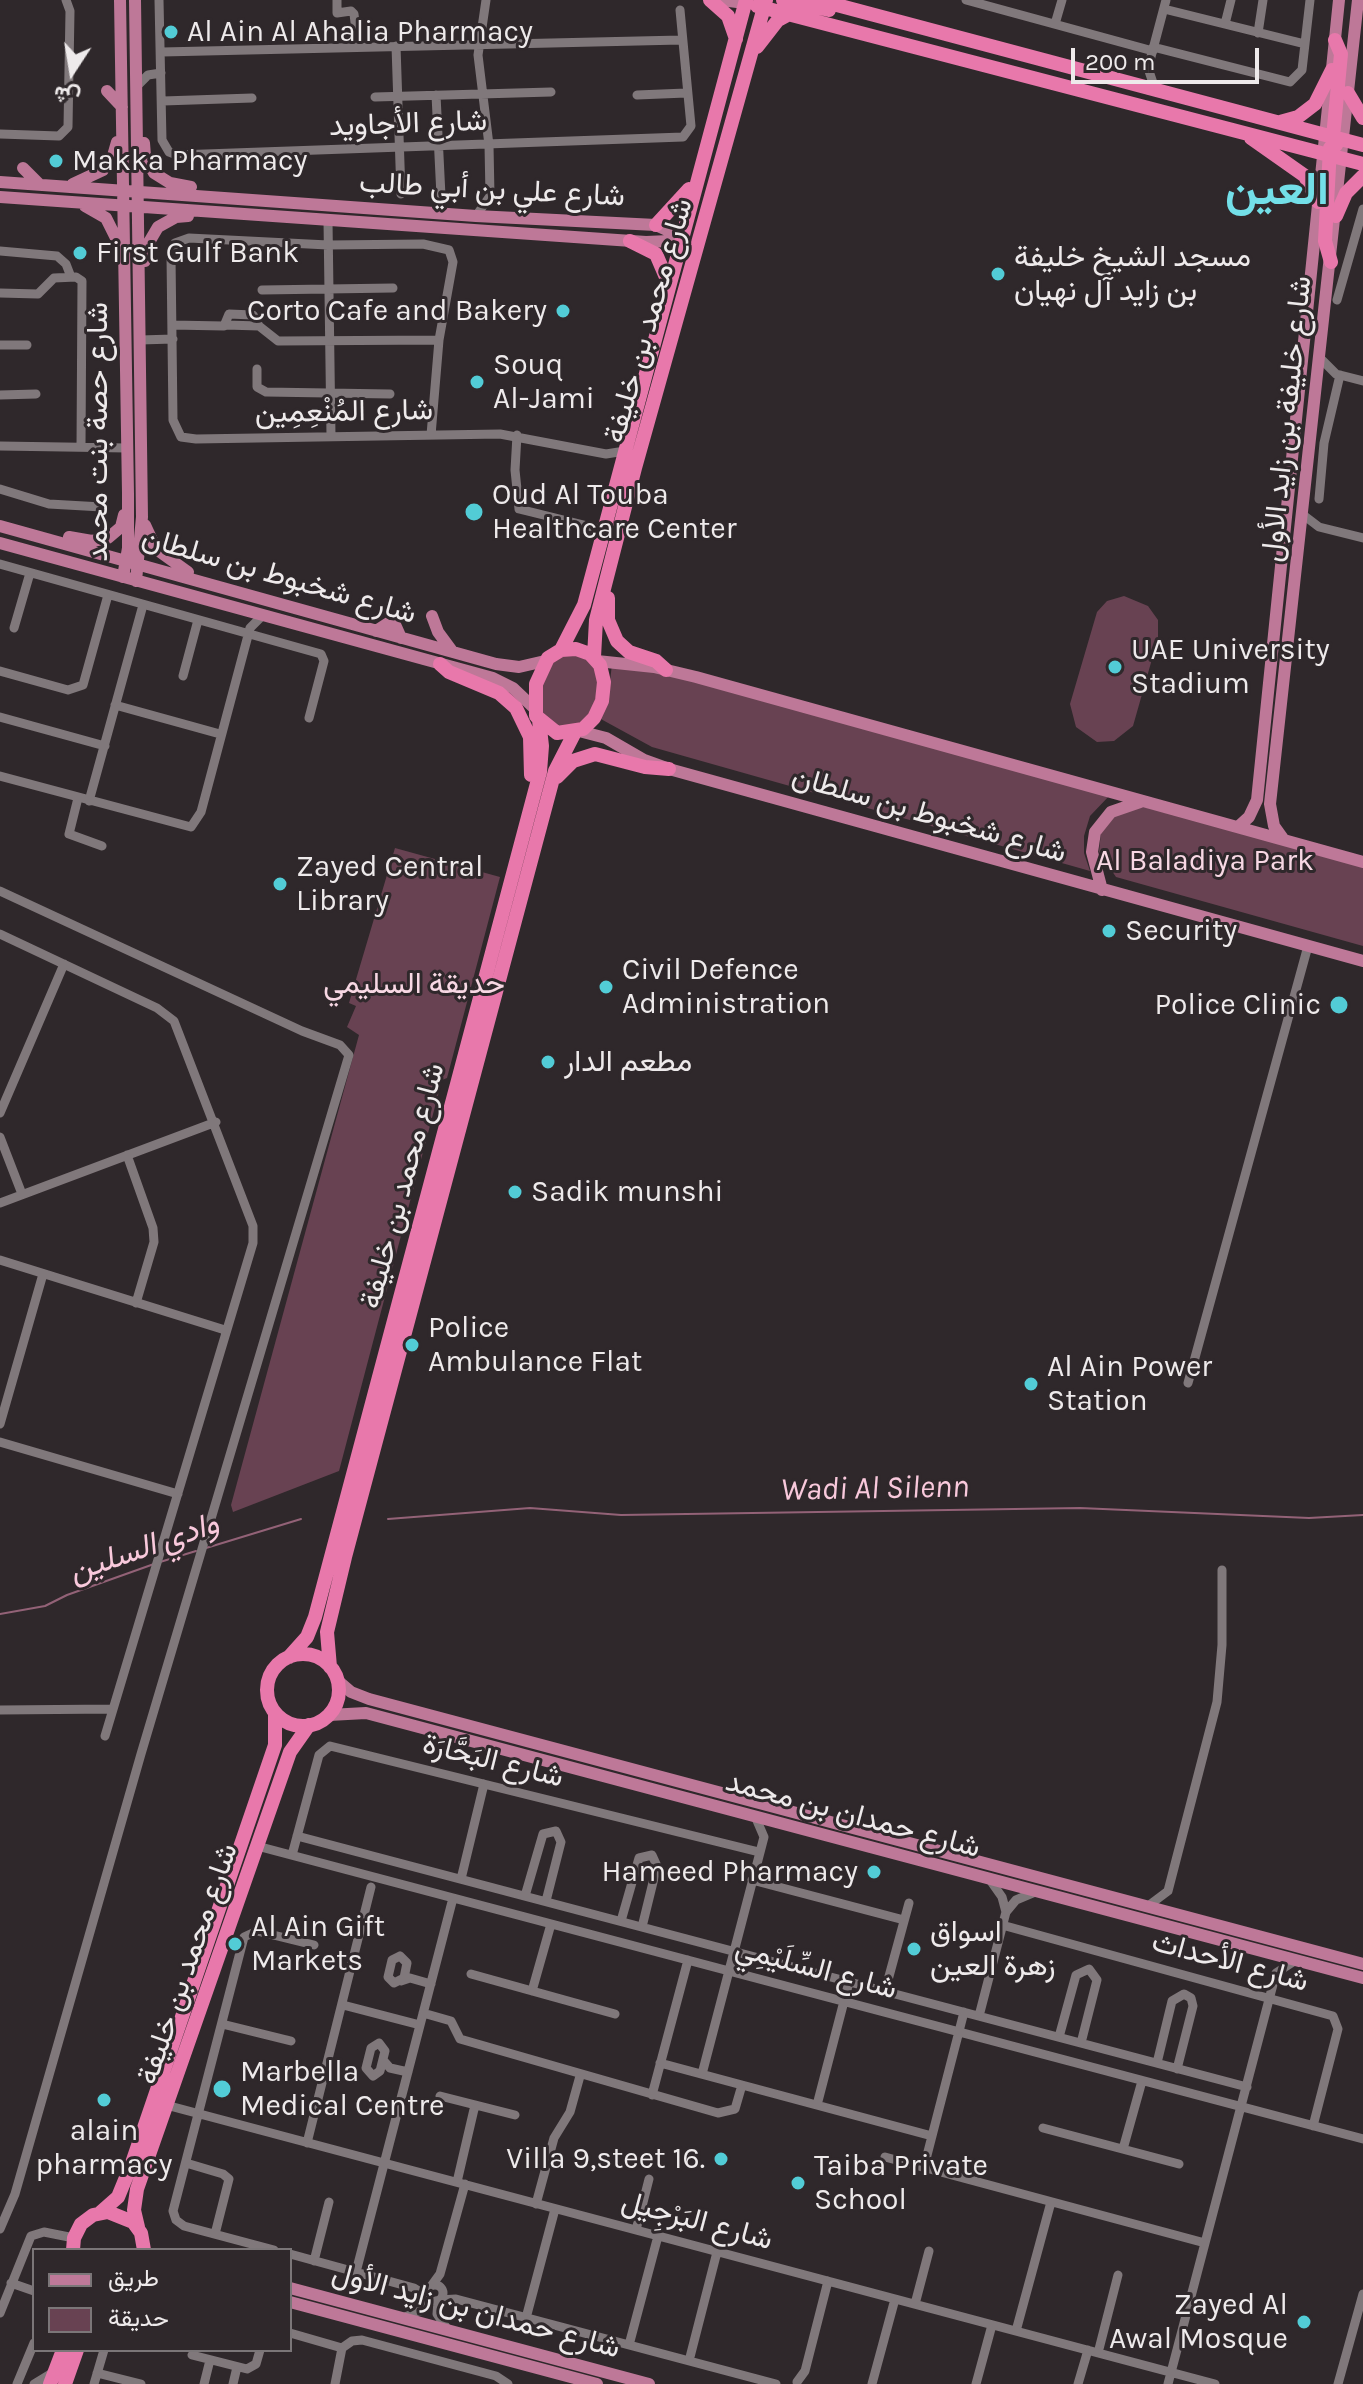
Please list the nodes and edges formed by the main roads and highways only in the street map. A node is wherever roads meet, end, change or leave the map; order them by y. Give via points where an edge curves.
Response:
1 (120, 0) edge
2 (138, 0) edge
3 (710, 0) edge
4 (721, 0) edge
5 (818, 0) edge
6 (1339, 0) edge
7 (1358, 0) edge
8 (755, 2) edge
9 (830, 2) edge
10 (787, 6) edge
11 (865, 12) junction
12 (120, 26) junction
13 (736, 39) junction
14 (1335, 40) junction
15 (107, 41) dead end
16 (750, 58) junction
17 (984, 63) junction
18 (1332, 70) junction
19 (969, 71) dead end
20 (107, 91) dead end
21 (1348, 93) junction
22 (136, 102) junction
23 (122, 107) junction
24 (736, 108) junction
25 (1363, 118) edge
26 (1276, 122) junction
27 (1218, 124) junction
28 (710, 130) junction
29 (1241, 130) junction
30 (1363, 145) edge
31 (1333, 146) junction
32 (1363, 155) edge
33 (1363, 164) edge
34 (23, 168) dead end
35 (1363, 176) edge
36 (696, 179) junction
37 (0, 182) edge
38 (40, 185) junction
39 (64, 186) junction
40 (122, 190) junction
41 (137, 191) junction
42 (0, 197) edge
43 (237, 197) junction
44 (26, 199) junction
45 (1318, 202) junction
46 (122, 205) junction
47 (137, 207) junction
48 (233, 214) junction
49 (1336, 216) junction
50 (705, 220) junction
51 (656, 225) junction
52 (680, 236) junction
53 (630, 241) junction
54 (1331, 262) junction
55 (124, 278) junction
56 (668, 283) junction
57 (140, 295) junction
58 (668, 351) junction
59 (1300, 376) junction
60 (1309, 454) junction
61 (1290, 478) junction
62 (128, 493) junction
63 (1288, 495) junction
64 (142, 517) junction
65 (2, 524) edge
66 (40, 537) junction
67 (0, 543) edge
68 (134, 561) junction
69 (130, 579) junction
70 (605, 582) junction
71 (152, 585) junction
72 (215, 586) junction
73 (252, 596) junction
74 (1292, 614) junction
75 (432, 616) dead end
76 (561, 650) junction
77 (452, 651) junction
78 (595, 659) junction
79 (545, 661) junction
80 (440, 664) junction
81 (666, 670) junction
82 (536, 714) junction
83 (1265, 717) junction
84 (577, 732) junction
85 (1275, 766) junction
86 (669, 769) junction
87 (549, 792) junction
88 (1143, 801) junction
89 (530, 808) junction
90 (1238, 827) junction
91 (1284, 840) junction
92 (1363, 862) edge
93 (1102, 890) junction
94 (1363, 961) edge
95 (289, 1657) junction
96 (334, 1674) junction
97 (275, 1713) junction
98 (329, 1715) junction
99 (309, 1725) junction
100 (1363, 1964) edge
101 (1363, 1978) edge
102 (101, 2212) junction
103 (141, 2238) edge
104 (73, 2244) edge
105 (292, 2289) edge
106 (292, 2303) edge
107 (62, 2352) edge
108 (76, 2352) edge
109 (52, 2378) edge
110 (65, 2384) edge
111 (597, 2384) edge
112 (649, 2384) edge

1 - 12 main road, شارع حصة بنت محمد
2 - 22 main road, شارع حصة بنت محمد
3 - 13 highway via 728,16
4 - 8 main road
5 - 9 highway
6 - 14 main road, شارع خليفة بن زايد الأول
7 - 21 main road, شارع خليفة بن زايد الأول
8 - 10 highway
8 - 13 highway, شارع محمد بن خليفة
8 - 16 highway, شارع محمد بن خليفة
8 - 24 highway via 735,86
9 - 11 highway
10 - 11 highway
10 - 16 highway
10 - 17 highway
11 - 26 highway
12 - 15 main road
12 - 23 main road, شارع حصة بنت محمد
13 - 28 highway, شارع محمد بن خليفة
14 - 18 main road, شارع خليفة بن زايد الأول
14 - 31 highway via 1341,54
16 - 24 highway, شارع محمد بن خليفة
17 - 19 highway
17 - 27 highway
18 - 26 highway via 1309,109
18 - 31 main road, شارع خليفة بن زايد الأول
20 - 23 main road
21 - 25 highway
21 - 31 main road, شارع خليفة بن زايد الأول
22 - 41 main road, شارع حصة بنت محمد
22 - 43 main road via 145,156 154,173 180,186
23 - 39 main road via 117,148 108,164 87,180
23 - 40 main road, شارع حصة بنت محمد
24 - 50 highway, شارع محمد بن خليفة
26 - 31 highway
27 - 29 highway
27 - 31 highway via 1244,123
28 - 36 highway, شارع محمد بن خليفة
28 - 50 highway via 711,152 697,207
29 - 31 highway
29 - 45 highway via 1305,176
30 - 31 highway
31 - 32 highway
31 - 33 highway
31 - 45 main road, شارع خليفة بن زايد الأول
31 - 49 main road, شارع خليفة بن زايد الأول
31 - 54 highway via 1325,241
34 - 38 main road
35 - 49 highway via 1346,193
36 - 51 highway
36 - 52 highway, شارع محمد بن خليفة
37 - 38 main road, شارع علي بن أبي طالب
38 - 39 main road, شارع علي بن أبي طالب
39 - 40 main road, شارع علي بن أبي طالب
40 - 41 main road, شارع علي بن أبي طالب
40 - 46 main road, شارع حصة بنت محمد
41 - 43 main road, شارع علي بن أبي طالب
41 - 47 main road, شارع حصة بنت محمد
42 - 44 main road, شارع علي بن أبي طالب
43 - 51 main road, شارع علي بن أبي طالب
44 - 46 main road, شارع علي بن أبي طالب
44 - 55 main road via 83,206 106,218 119,237
45 - 59 main road, شارع خليفة بن زايد الأول
46 - 47 main road, شارع علي بن أبي طالب
46 - 55 main road, شارع حصة بنت محمد
47 - 48 main road, شارع علي بن أبي طالب
47 - 57 main road, شارع حصة بنت محمد
48 - 53 main road, شارع علي بن أبي طالب
48 - 57 main road via 176,217 158,227 148,244
49 - 54 main road, شارع خليفة بن زايد الأول
50 - 52 highway
50 - 58 highway, شارع محمد بن خليفة
51 - 52 main road, شارع علي بن أبي طالب
52 - 53 main road, شارع علي بن أبي طالب via 665,242
52 - 56 highway, شارع محمد بن خليفة
52 - 58 highway via 686,249 665,337
53 - 56 highway via 656,254
54 - 60 main road, شارع خليفة بن زايد الأول
55 - 62 main road, شارع حصة بنت محمد
56 - 76 highway, شارع محمد بن خليفة via 584,605
57 - 64 main road, شارع حصة بنت محمد
58 - 70 highway, شارع محمد بن خليفة
59 - 60 main road via 1305,390 1301,444
59 - 61 main road, شارع خليفة بن زايد الأول
60 - 61 main road
60 - 74 main road, شارع خليفة بن زايد الأول
61 - 63 main road, شارع خليفة بن زايد الأول
62 - 66 main road via 121,527 108,538
62 - 68 main road, شارع حصة بنت محمد
63 - 74 main road via 1297,502 1287,595
63 - 83 main road, شارع خليفة بن زايد الأول
64 - 68 main road, شارع حصة بنت محمد
64 - 72 main road via 164,557
65 - 66 main road, شارع شخبوط بن سلطان
66 - 68 main road, شارع شخبوط بن سلطان
67 - 69 main road, شارع شخبوط بن سلطان
68 - 69 main road, شارع حصة بنت محمد
68 - 72 main road, شارع شخبوط بن سلطان
69 - 71 main road, شارع شخبوط بن سلطان
70 - 78 highway, شارع محمد بن خليفة via 594,630
70 - 81 highway via 613,636 629,652
71 - 73 main road via 144,572 230,596
71 - 80 main road, شارع شخبوط بن سلطان
72 - 73 main road, شارع شخبوط بن سلطان
73 - 77 main road, شارع شخبوط بن سلطان
74 - 85 main road, شارع خليفة بن زايد الأول
75 - 77 main road
76 - 78 highway via 581,650
76 - 79 highway
77 - 79 main road, شارع شخبوط بن سلطان via 507,666
78 - 81 main road
78 - 84 highway via 604,682 602,701 590,723
79 - 82 highway via 536,684
80 - 82 main road, شارع شخبوط بن سلطان via 503,682
80 - 89 highway via 499,693 524,719 532,747
81 - 88 main road
82 - 84 highway via 557,733
82 - 89 highway, شارع محمد بن خليفة via 541,763
83 - 85 main road via 1271,728 1268,761
83 - 90 main road, شارع خليفة بن زايد الأول via 1256,804
84 - 86 main road, شارع شخبوط بن سلطان via 606,738
84 - 87 highway, شارع محمد بن خليفة via 558,763
85 - 91 main road, شارع خليفة بن زايد الأول via 1270,810
86 - 87 highway via 605,754 587,755 565,766
86 - 93 main road, شارع شخبوط بن سلطان
87 - 96 highway, شارع محمد بن خليفة via 345,1557 327,1632
88 - 90 main road
88 - 93 main road via 1117,808 1095,832 1092,852
89 - 95 highway, شارع محمد بن خليفة via 315,1617 307,1637
90 - 91 main road
91 - 92 main road
93 - 94 main road, شارع شخبوط بن سلطان
95 - 96 highway via 311,1655
95 - 97 highway via 269,1678 268,1700
96 - 98 highway via 338,1695
96 - 100 main road, شارع حمدان بن محمد via 351,1692 369,1699
97 - 99 highway via 294,1725
97 - 102 highway, شارع محمد بن خليفة via 275,1745 132,2163 118,2197
98 - 99 highway
98 - 101 main road, شارع حمدان بن محمد via 366,1713
99 - 103 highway, شارع محمد بن خليفة via 290,1752 135,2196
102 - 103 highway via 121,2214
102 - 104 highway, شارع محمد بن خليفة via 81,2224
105 - 112 main road, شارع حمدان بن زايد الأول
106 - 111 main road, شارع حمدان بن زايد الأول
107 - 109 highway
108 - 110 highway

